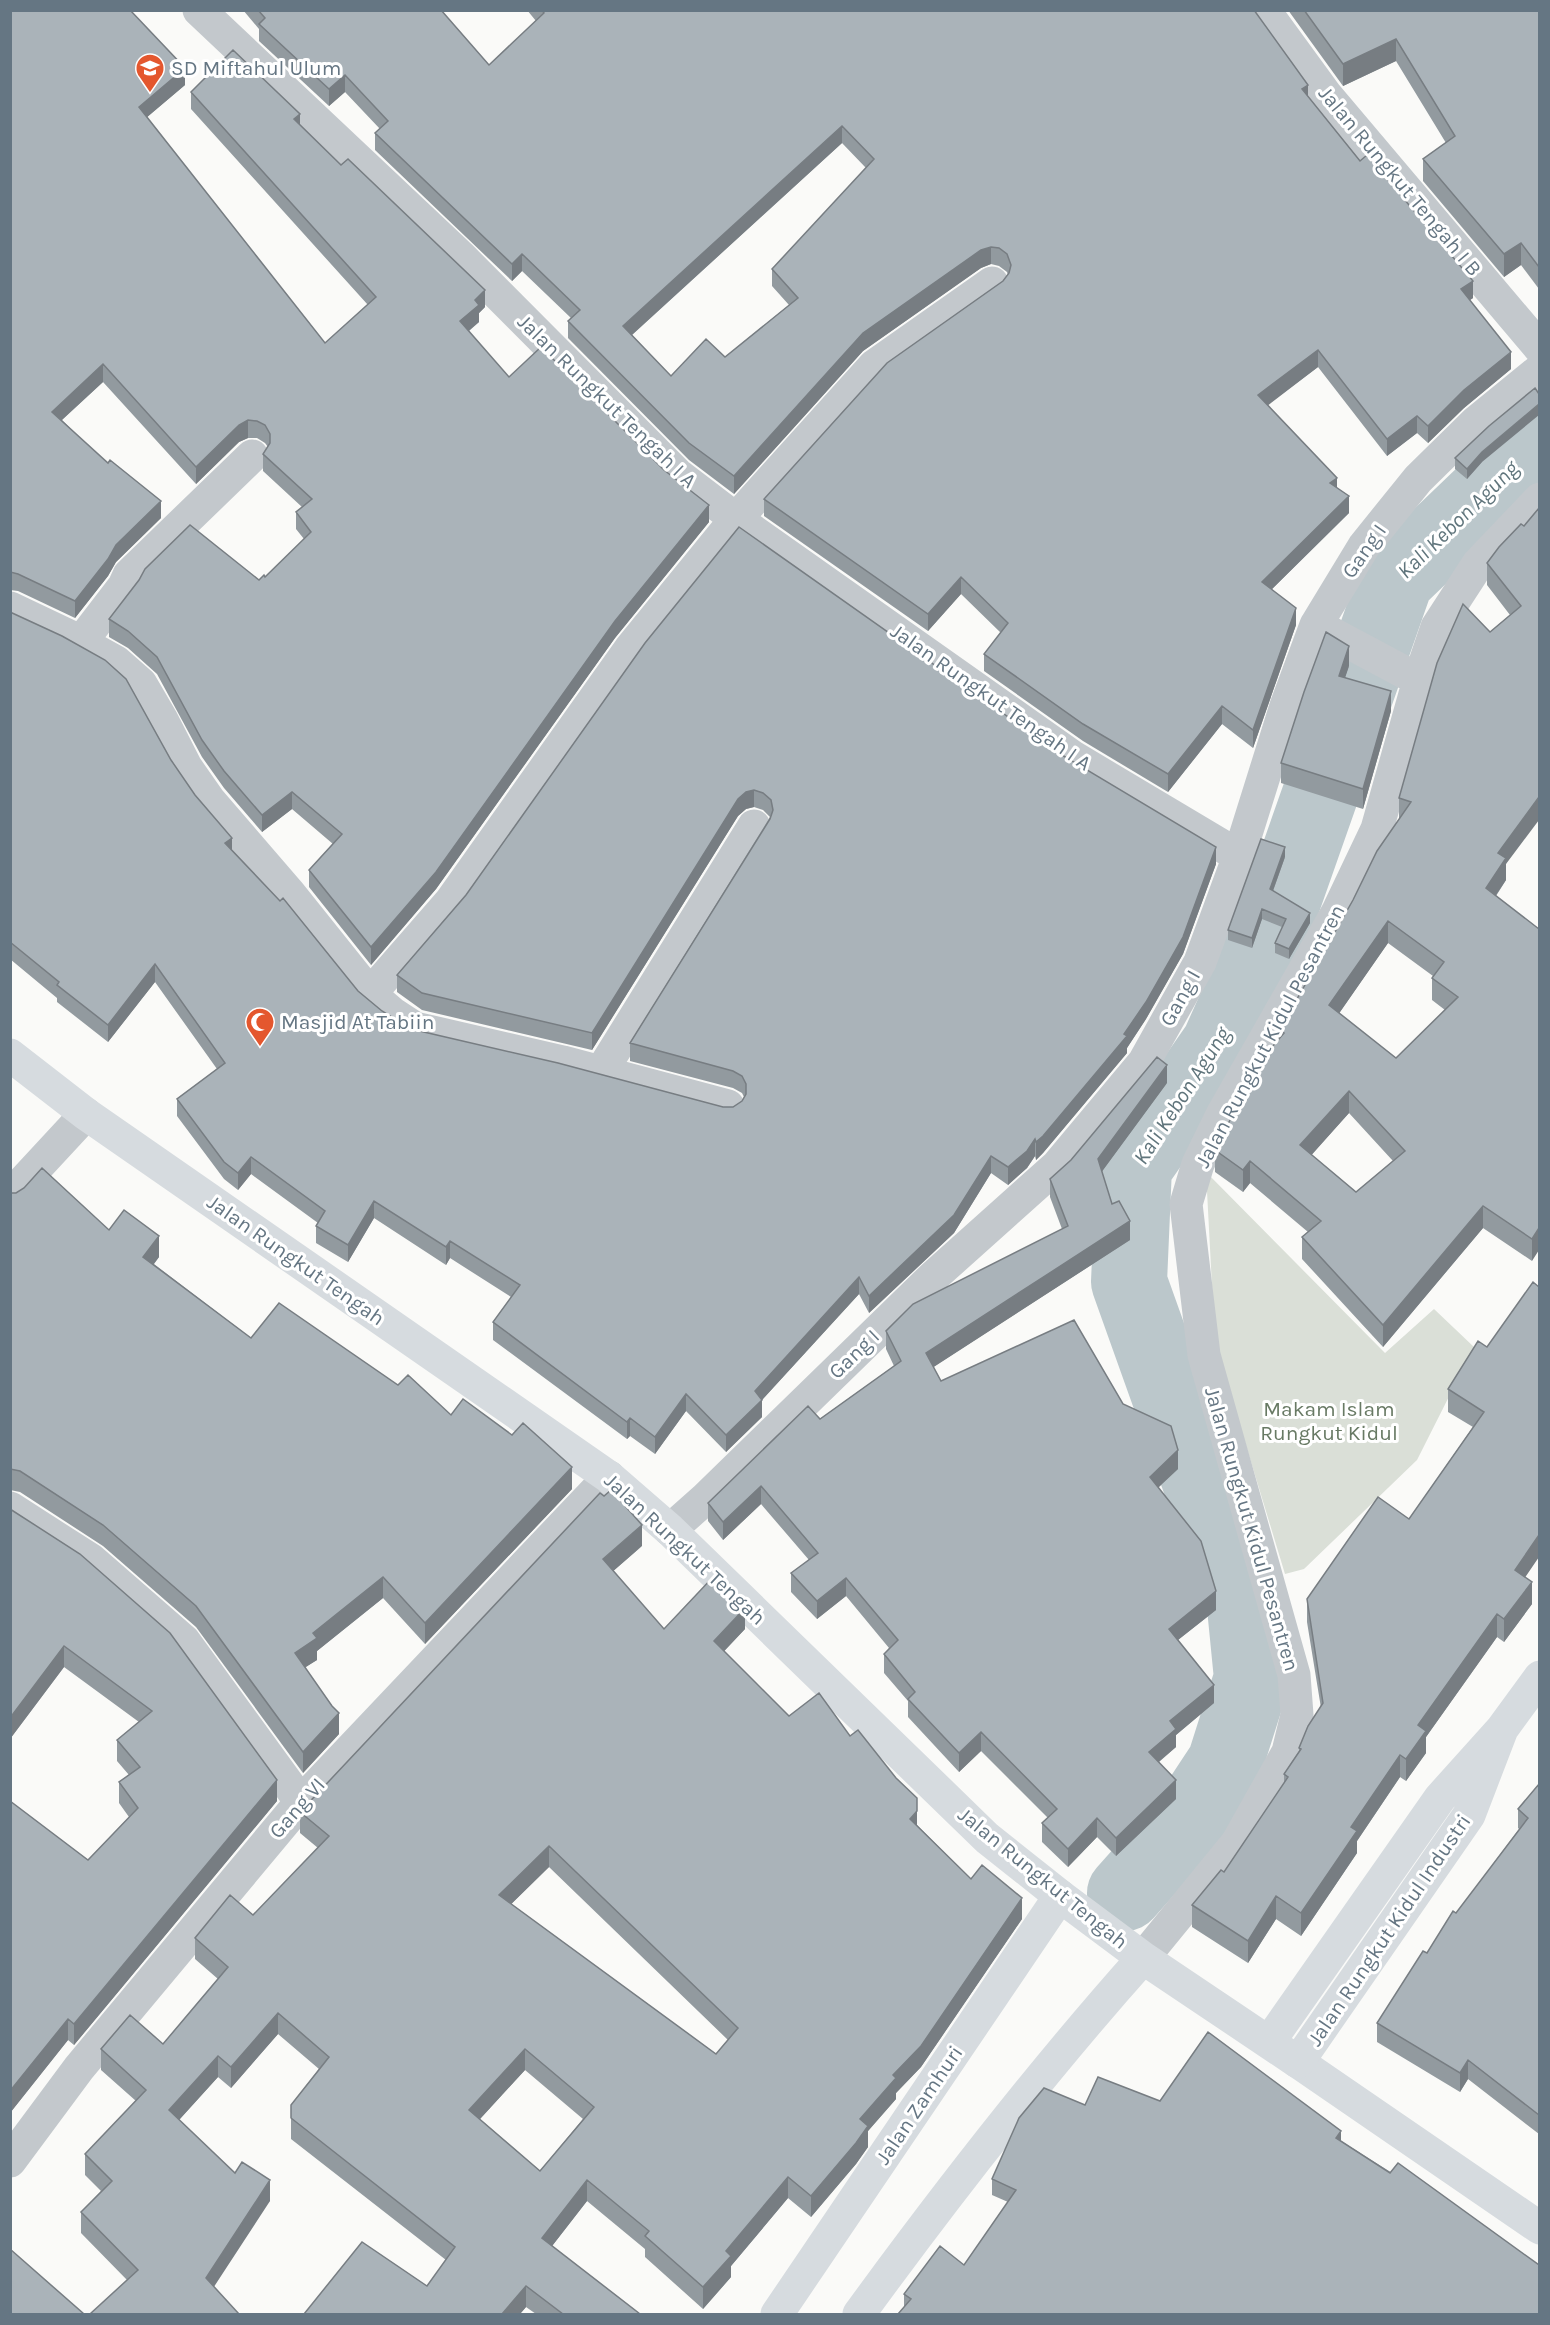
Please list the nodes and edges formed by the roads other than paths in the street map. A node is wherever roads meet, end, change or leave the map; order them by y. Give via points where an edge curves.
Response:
1 (199, 10) edge
2 (1264, 10) edge
3 (992, 283) dead end
4 (1539, 348) edge
5 (1539, 370) edge
6 (252, 456) dead end
7 (1539, 499) edge
8 (736, 519) junction
9 (10, 608) edge
10 (1327, 631) junction
11 (81, 642) junction
12 (1419, 680) junction
13 (754, 826) dead end
14 (1239, 856) junction
15 (370, 994) junction
16 (10, 1055) edge
17 (601, 1072) junction
18 (728, 1106) edge
19 (86, 1114) junction
20 (10, 1196) edge
21 (609, 1477) junction
22 (10, 1508) edge
23 (670, 1530) junction
24 (1539, 1677) edge
25 (1502, 1729) junction
26 (301, 1802) junction
27 (1060, 1896) junction
28 (1143, 1958) junction
29 (1269, 2042) junction
30 (1298, 2062) junction
31 (10, 2161) edge
32 (1539, 2228) edge
33 (777, 2314) edge
34 (859, 2314) edge

1 - 8 street, Jalan Rungkut Tengah I A via 460,256 677,474
2 - 4 street, Jalan Rungkut Tengah I B via 1326,95
3 - 8 street via 874,366
5 - 10 street, Gang I via 1418,479 1364,546
6 - 11 street via 129,575
7 - 12 street, Jalan Rungkut Kidul Pesantren via 1478,564 1437,627
8 - 14 street, Jalan Rungkut Tengah I A via 1073,757
8 - 15 street via 630,649 452,901
9 - 11 street
10 - 12 street
10 - 14 street, Gang I via 1286,705
11 - 15 street via 116,662 141,684 208,800
12 - 28 street, Jalan Rungkut Kidul Pesantren via 1377,829 1337,913 1222,1115 1198,1164 1186,1204 1204,1355 1294,1675 1297,1714 1288,1752 1237,1843
13 - 17 street
14 - 23 street, Gang I via 1200,962 1144,1062 1057,1166 933,1277
15 - 17 street via 415,1028
16 - 19 main road, Jalan Rungkut Tengah
17 - 18 street
19 - 20 street
19 - 21 main road, Jalan Rungkut Tengah
21 - 23 main road, Jalan Rungkut Tengah
21 - 26 street, Gang VI
22 - 26 street via 91,1560 184,1641
23 - 27 main road, Jalan Rungkut Tengah via 987,1838
24 - 25 main road, Jalan Rungkut Kidul Industri
25 - 29 main road, Jalan Rungkut Kidul Industri via 1440,1798
25 - 30 main road, Jalan Rungkut Kidul Industri via 1469,1815
26 - 31 street, Gang VI via 79,2068
27 - 28 main road, Jalan Rungkut Tengah
27 - 33 main road, Jalan Zamhuri
28 - 29 main road, Jalan Rungkut Tengah
28 - 34 main road via 1085,2023
29 - 30 main road, Jalan Rungkut Tengah
30 - 32 main road, Jalan Rungkut Tengah

